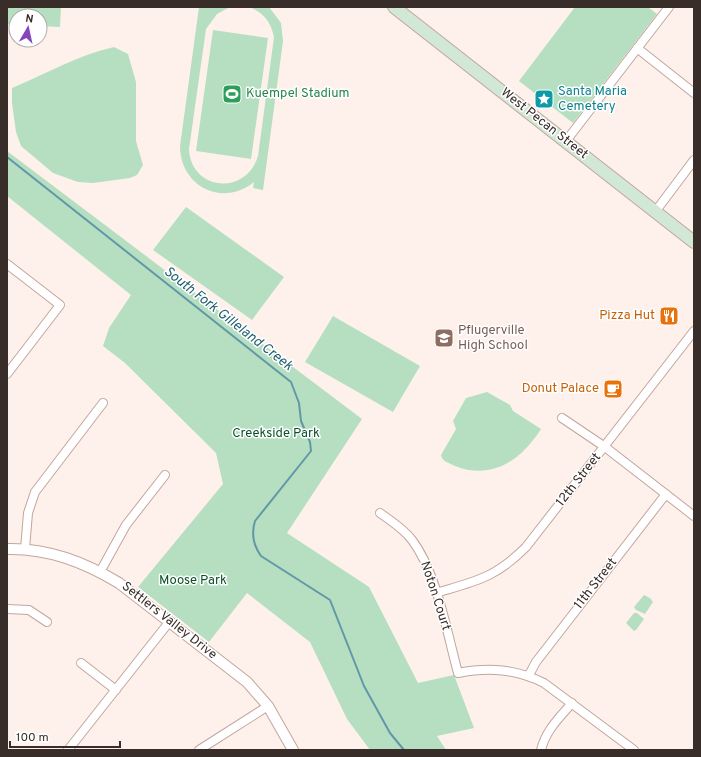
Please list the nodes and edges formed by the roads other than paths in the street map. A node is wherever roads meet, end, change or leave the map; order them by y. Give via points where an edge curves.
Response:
1 (394, 7) edge
2 (669, 7) edge
3 (637, 48) junction
4 (694, 93) edge
5 (566, 141) junction
6 (694, 160) edge
7 (655, 212) junction
8 (694, 242) edge
9 (7, 264) edge
10 (694, 331) edge
11 (7, 374) edge
12 (103, 403) dead end
13 (562, 418) dead end
14 (605, 447) junction
15 (166, 475) dead end
16 (666, 494) junction
17 (380, 513) dead end
18 (694, 516) edge
19 (7, 549) edge
20 (25, 549) junction
21 (100, 572) junction
22 (436, 593) junction
23 (7, 609) edge
24 (170, 621) junction
25 (47, 622) dead end
26 (82, 663) dead end
27 (529, 675) junction
28 (116, 690) junction
29 (572, 703) junction
30 (268, 706) junction
31 (68, 750) edge
32 (199, 750) edge
33 (293, 750) edge
34 (541, 750) edge
35 (634, 750) edge

1 - 5 main road, West Pecan Street
2 - 3 street
3 - 4 street
3 - 5 street
5 - 7 main road, West Pecan Street
6 - 7 street
7 - 8 main road, West Pecan Street
9 - 11 street via 60,305
10 - 14 street, 12th Street
12 - 20 street via 35,492 28,513
13 - 14 street
14 - 16 street
14 - 22 street, 12th Street via 512,561 481,580
15 - 21 street via 126,525
16 - 18 street
16 - 27 street, 11th Street via 536,662
17 - 22 street, Noton Court via 412,540 425,561
19 - 20 street, Settlers Valley Drive
20 - 21 street, Settlers Valley Drive via 71,559
21 - 24 street, Settlers Valley Drive
22 - 27 street, Noton Court via 458,673 494,669
23 - 25 street via 29,610
24 - 28 street
24 - 30 street, Settlers Valley Drive via 247,682
26 - 28 street
27 - 29 street
28 - 31 street
29 - 34 street via 551,726
29 - 35 street
30 - 32 street
30 - 33 street, Settlers Valley Drive

